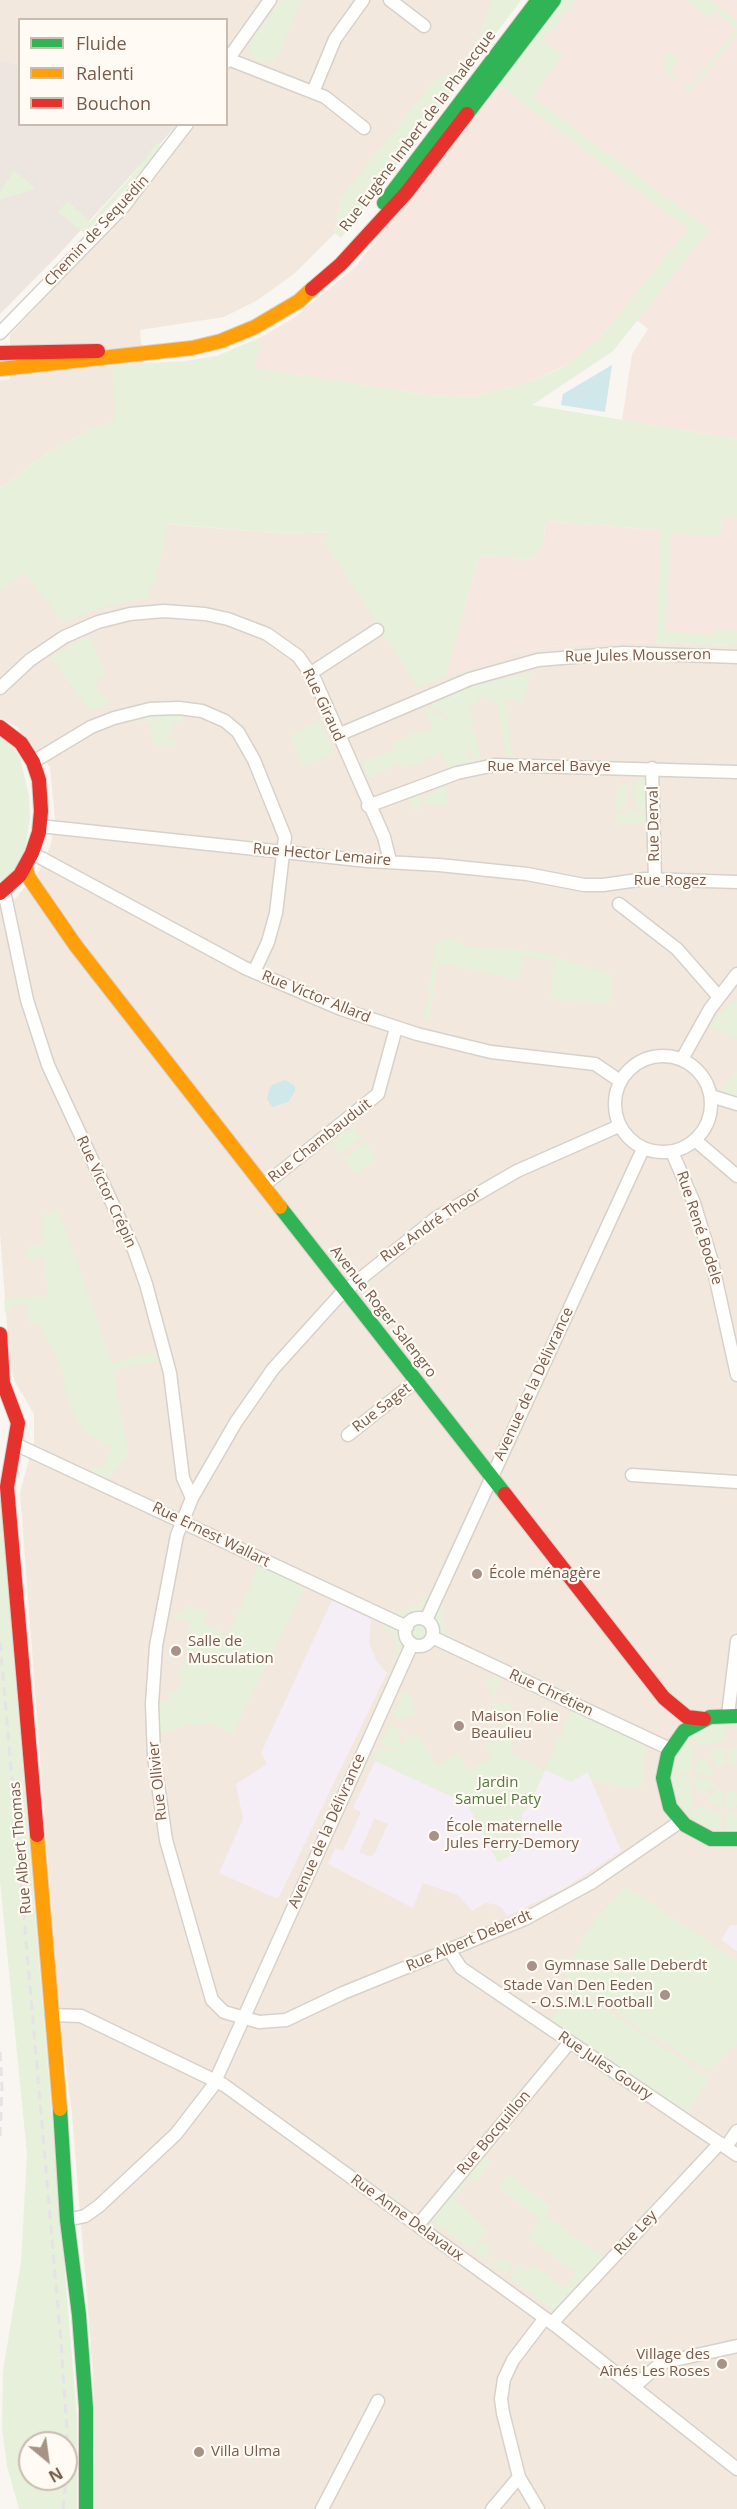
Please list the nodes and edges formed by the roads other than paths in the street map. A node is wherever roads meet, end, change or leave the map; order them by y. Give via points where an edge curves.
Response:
1 (270, 0) edge
2 (363, 0) edge
3 (390, 0) edge
4 (538, 0) edge
5 (554, 0) edge
6 (424, 26) dead end
7 (228, 59) edge
8 (228, 60) edge
9 (313, 92) junction
10 (185, 126) edge
11 (364, 128) dead end
12 (323, 282) junction
13 (0, 333) edge
14 (174, 351) junction
15 (0, 353) edge
16 (0, 369) edge
17 (377, 630) dead end
18 (737, 657) edge
19 (311, 673) junction
20 (0, 688) edge
21 (0, 728) edge
22 (338, 735) junction
23 (33, 762) junction
24 (652, 768) junction
25 (737, 772) edge
26 (368, 806) junction
27 (40, 826) junction
28 (33, 853) junction
29 (283, 853) junction
30 (390, 861) junction
31 (25, 867) junction
32 (655, 879) junction
33 (737, 882) edge
34 (603, 885) joint
35 (6, 889) edge
36 (619, 904) dead end
37 (76, 946) junction
38 (254, 972) junction
39 (735, 979) edge
40 (719, 997) junction
41 (396, 1028) junction
42 (682, 1059) junction
43 (620, 1081) junction
44 (711, 1096) junction
45 (737, 1104) edge
46 (619, 1126) junction
47 (695, 1140) junction
48 (643, 1149) junction
49 (672, 1152) junction
50 (737, 1176) edge
51 (264, 1186) junction
52 (345, 1290) junction
53 (0, 1334) edge
54 (737, 1375) edge
55 (416, 1381) junction
56 (348, 1435) dead end
57 (20, 1447) junction
58 (632, 1475) dead end
59 (492, 1478) junction
60 (737, 1482) edge
61 (192, 1498) junction
62 (182, 1522) junction
63 (426, 1620) junction
64 (406, 1627) junction
65 (432, 1637) junction
66 (737, 1641) edge
67 (412, 1644) junction
68 (664, 1698) junction
69 (733, 1715) edge
70 (704, 1719) junction
71 (673, 1745) junction
72 (681, 1821) junction
73 (737, 1839) edge
74 (450, 1950) junction
75 (51, 2015) junction
76 (242, 2019) junction
77 (570, 2042) junction
78 (216, 2080) junction
79 (737, 2131) edge
80 (723, 2145) junction
81 (737, 2155) edge
82 (72, 2219) junction
83 (418, 2225) junction
84 (548, 2321) junction
85 (737, 2346) edge
86 (635, 2386) junction
87 (378, 2401) dead end
88 (737, 2469) edge
89 (519, 2477) junction
90 (86, 2509) edge
91 (322, 2509) edge
92 (492, 2509) edge
93 (538, 2509) edge

1 - 7 street
2 - 9 street via 335,39
3 - 6 street
4 - 12 street, Rue Eugène Imbert de la Phalecque
5 - 12 street, Rue Eugène Imbert de la Phalecque via 407,192
8 - 9 street
9 - 11 street via 332,100
10 - 13 street, Chemin de Sequedin via 123,207
12 - 14 street, Rue Eugène Imbert de la Phalecque via 299,302 255,327 221,341
14 - 15 street, Rue Eugène Imbert de la Phalecque
14 - 16 street, Rue Eugène Imbert de la Phalecque
17 - 19 street
18 - 22 street, Rue Jules Mousseron via 623,653 538,660 470,680
19 - 20 street, Rue Giraud via 284,644 255,629 217,616 164,611 124,615 75,632 39,653
19 - 22 street, Rue Giraud
21 - 23 street via 21,743
22 - 26 street, Rue Giraud
23 - 27 street via 39,780
23 - 29 street via 91,727 126,714 168,707 210,713 238,732 250,751 283,828
24 - 25 street, Rue Marcel Bavye
24 - 26 street, Rue Marcel Bavye via 495,765 456,773
24 - 32 street, Rue Derval
26 - 30 street, Rue Giraud via 386,842
27 - 28 street
27 - 29 street, Rue Hector Lemaire
28 - 31 street
28 - 38 street, Rue Victor Allard
29 - 30 street, Rue Hector Lemaire
29 - 38 street via 276,912
30 - 34 street, Rue Hector Lemaire
31 - 35 street
31 - 37 street, Avenue Roger Salengro
32 - 33 street, Rue Rogez
32 - 34 street, Rue Rogez
35 - 37 street, Avenue Roger Salengro via 22,885
35 - 61 street, Rue Victor Crépin via 27,1000 48,1065 146,1284 170,1373 183,1478
36 - 40 street via 670,941
37 - 51 street, Avenue Roger Salengro
38 - 41 street, Rue Victor Allard
39 - 40 street
40 - 42 street
41 - 43 street, Rue Victor Allard via 491,1052 595,1064
41 - 51 street, Rue Chambauduit via 378,1094
42 - 43 street via 668,1056 640,1061
42 - 44 street via 704,1078
43 - 46 street via 614,1105
44 - 45 street
44 - 47 street via 710,1118
46 - 48 street
46 - 52 street, Rue André Thoor via 524,1167 468,1197
47 - 49 street
47 - 50 street
48 - 49 street
48 - 59 street, Avenue de la Délivrance
49 - 54 street, Rue René Bodele via 712,1262
51 - 52 street, Avenue Roger Salengro
52 - 55 street, Avenue Roger Salengro
52 - 61 street, Rue André Thoor via 273,1370 236,1422
53 - 57 street, Rue Albert Thomas via 3,1383 18,1423
55 - 56 street, Rue Saget
55 - 59 street, Avenue Roger Salengro
57 - 62 street, Rue Ernest Wallart
57 - 75 street, Rue Albert Thomas via 7,1480
58 - 60 street
59 - 63 street, Avenue de la Délivrance
59 - 68 street, Avenue Roger Salengro
61 - 62 street, Rue André Thoor
62 - 64 street, Rue Ernest Wallart
62 - 76 street, Rue Ollivier via 162,1608 153,1676 158,1799 174,1872 210,1993 219,2009
63 - 64 street via 417,1618
63 - 65 street via 432,1626
64 - 67 street
65 - 67 street via 426,1644
65 - 71 street, Rue Chrétien
66 - 69 street
67 - 76 street, Avenue de la Délivrance
68 - 70 street, Avenue Roger Salengro via 687,1717
68 - 71 street, Avenue Roger Salengro via 676,1723
69 - 70 street
70 - 71 street via 688,1728
71 - 72 street via 663,1772 664,1790
72 - 73 street via 705,1837
72 - 74 street, Rue Albert Deberdt via 582,1888 525,1919
74 - 76 street, Rue Albert Deberdt via 280,2022
74 - 77 street, Rue Jules Goury via 461,1968
75 - 78 street, Rue Anne Delavaux via 81,2016
75 - 82 street, Rue Albert Thomas
76 - 78 street, Avenue de la Délivrance
77 - 80 street, Rue Jules Goury
77 - 83 street, Rue Bocquillon
78 - 82 street, Avenue de la Délivrance via 176,2134 94,2210
78 - 83 street, Rue Anne Delavaux
79 - 80 street, Rue Ley
80 - 81 street, Rue Jules Goury
80 - 84 street, Rue Ley
82 - 90 street, Rue Albert Thomas via 87,2424
83 - 84 street, Rue Anne Delavaux
84 - 86 street, Rue Anne Delavaux
84 - 89 street, Rue Ley via 513,2360 502,2386 503,2414
85 - 86 street via 661,2363
86 - 88 street, Rue Anne Delavaux
87 - 91 street
89 - 92 street
89 - 93 street, Rue Ley

